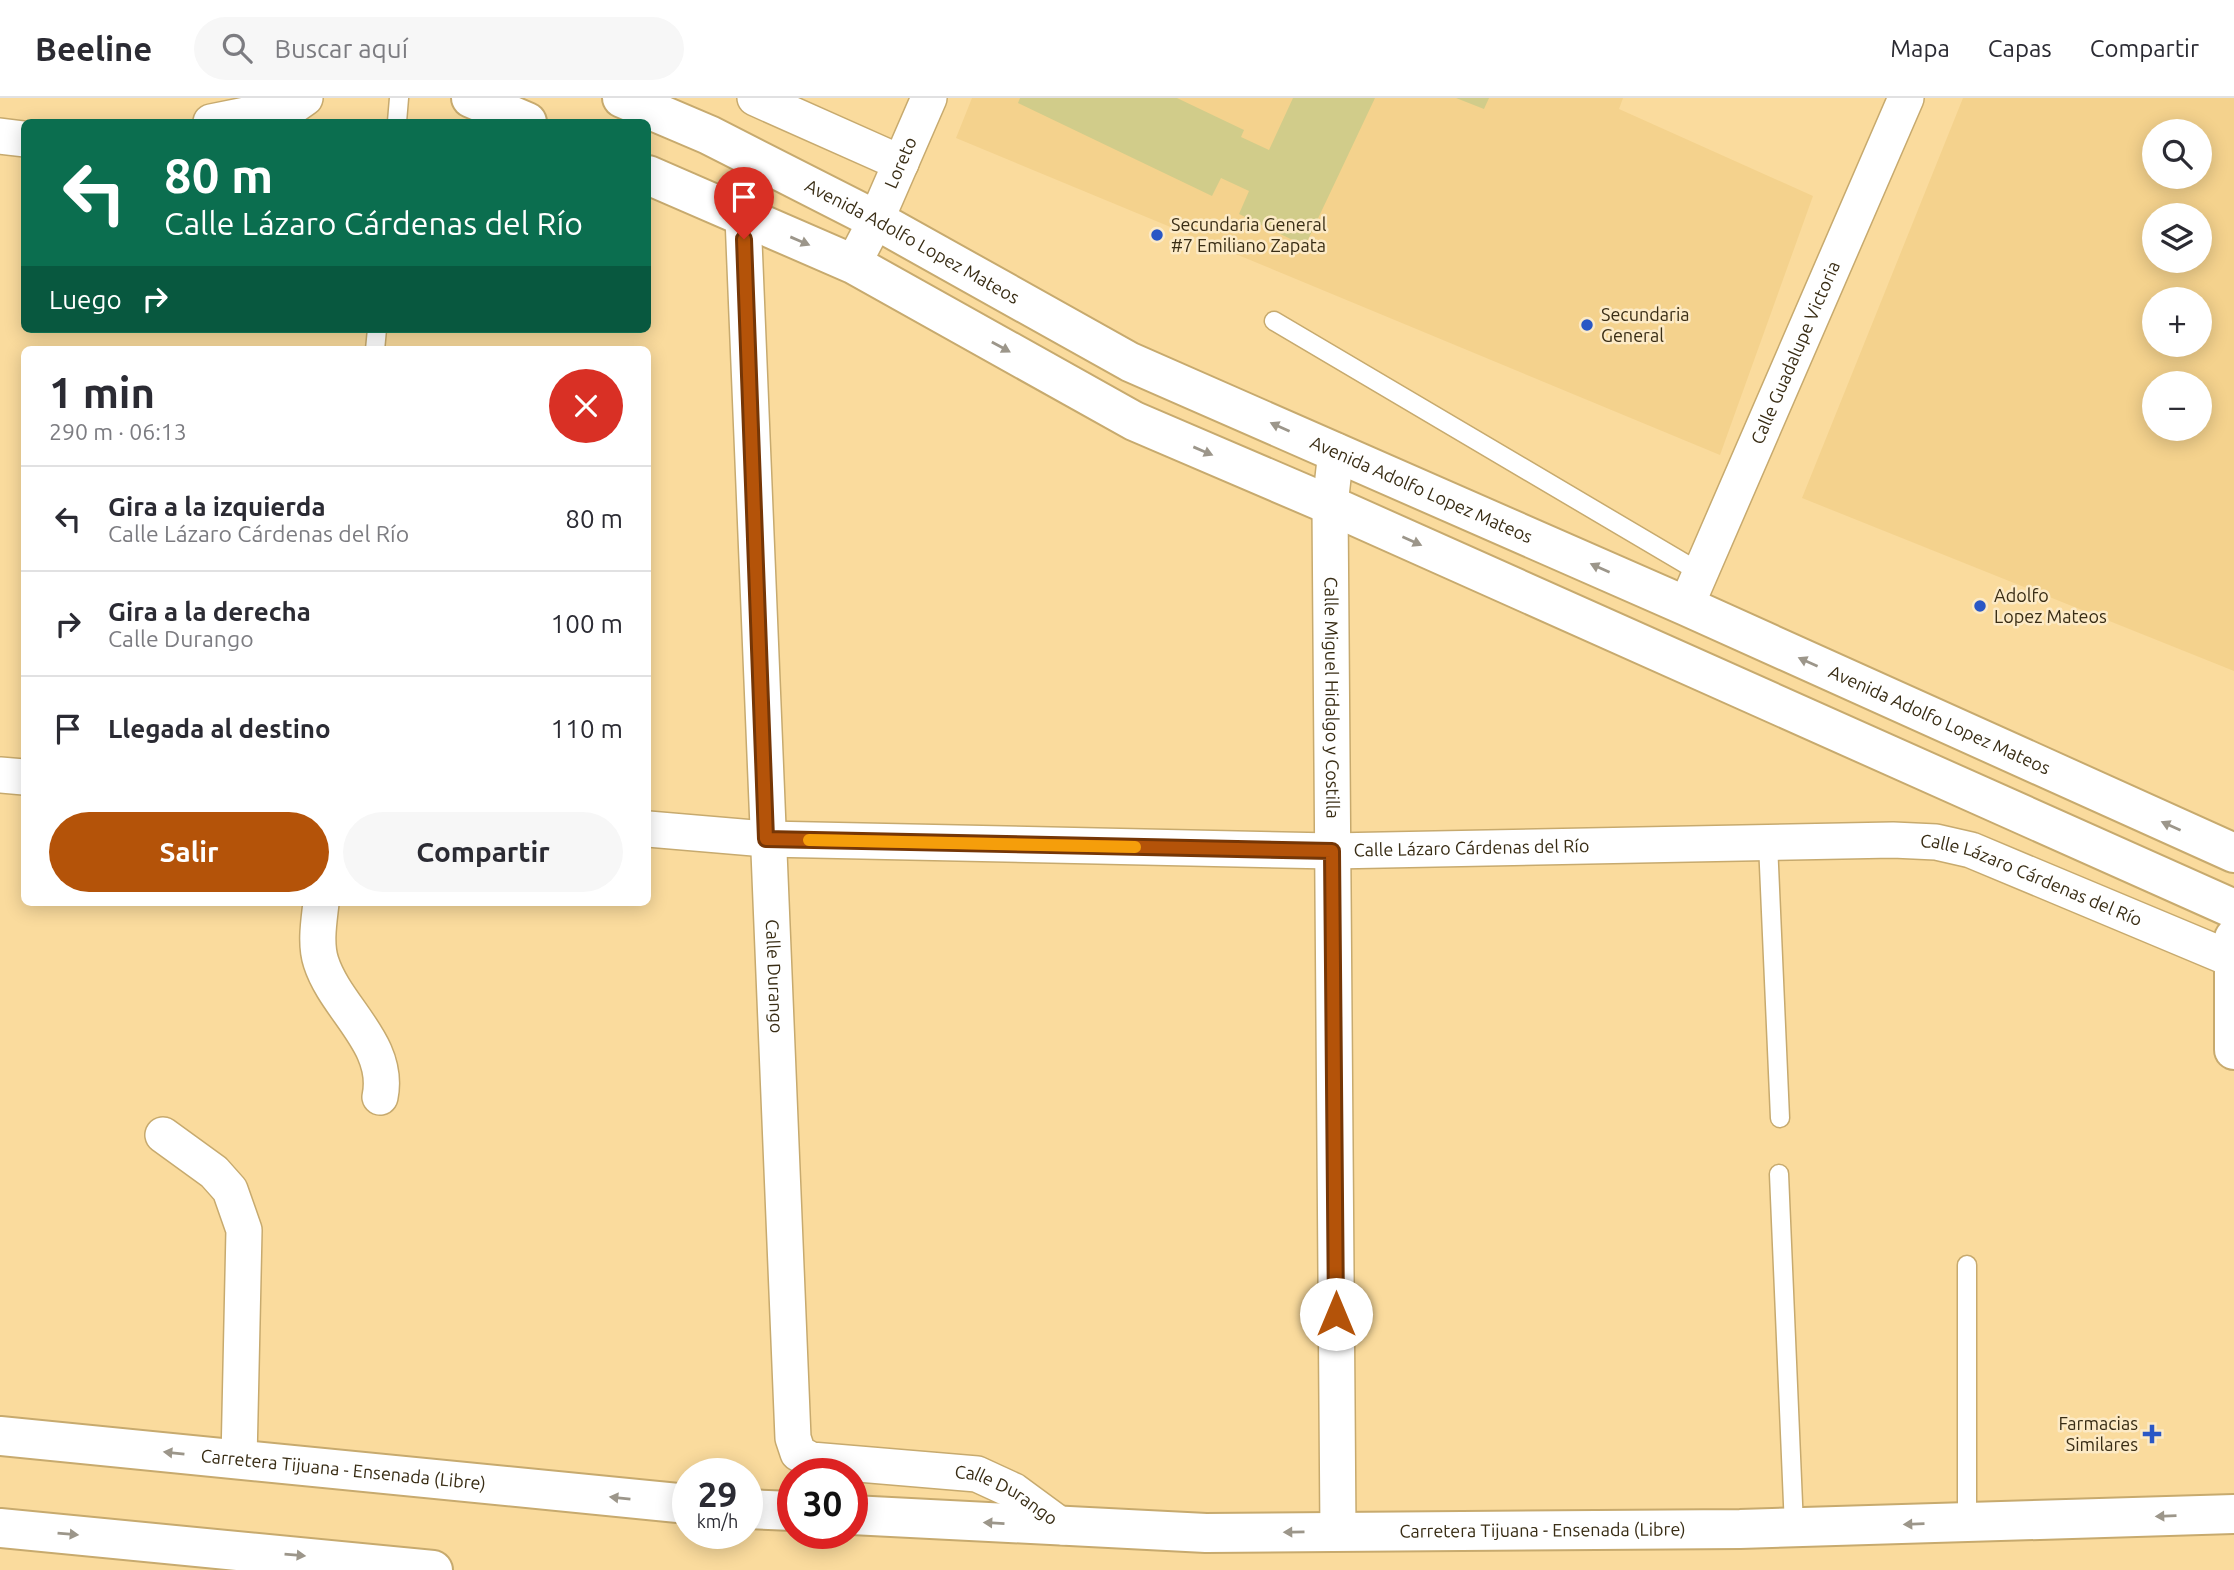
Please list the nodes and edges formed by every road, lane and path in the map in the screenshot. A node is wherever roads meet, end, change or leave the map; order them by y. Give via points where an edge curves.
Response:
1 (305, 98) edge
2 (399, 98) edge
3 (471, 98) edge
4 (622, 98) edge
5 (755, 98) edge
6 (929, 98) edge
7 (1906, 98) edge
8 (226, 119) edge
9 (397, 119) edge
10 (520, 119) edge
11 (0, 136) edge
12 (21, 139) edge
13 (901, 163) junction
14 (651, 176) edge
15 (743, 216) junction
16 (876, 220) junction
17 (853, 264) junction
18 (1274, 321) dead end
19 (1336, 451) junction
20 (1330, 505) junction
21 (1693, 590) junction
22 (0, 775) edge
23 (21, 777) edge
24 (651, 829) edge
25 (766, 839) junction
26 (1768, 842) junction
27 (1332, 851) junction
28 (2234, 853) edge
29 (321, 906) edge
30 (2234, 909) edge
31 (2234, 952) edge
32 (2234, 1051) edge
33 (380, 1097) dead end
34 (1780, 1118) dead end
35 (163, 1135) dead end
36 (1779, 1174) dead end
37 (1966, 1265) dead end
38 (0, 1436) edge
39 (239, 1460) junction
40 (672, 1502) edge
41 (2234, 1514) edge
42 (868, 1516) edge
43 (1966, 1522) junction
44 (1063, 1527) junction
45 (1794, 1527) junction
46 (0, 1528) edge
47 (1338, 1531) junction
48 (433, 1570) edge

1 - 8 street via 295,105
2 - 9 lane
3 - 10 main road
4 - 16 main road, Avenida Adolfo Lopez Mateos via 709,135
5 - 13 street
6 - 13 street, Loreto
7 - 21 street, Calle Guadalupe Victoria
11 - 12 street
13 - 16 street, Loreto
14 - 15 main road
15 -> 17 main road
15 - 25 street, Calle Durango
16 - 17 street, Loreto
19 -> 16 main road, Avenida Adolfo Lopez Mateos via 1130,362
17 -> 20 main road via 1134,421
18 - 21 lane
19 - 20 street, Calle Miguel Hidalgo y Costilla
21 -> 19 main road, Avenida Adolfo Lopez Mateos
20 - 27 street, Calle Miguel Hidalgo y Costilla
20 -> 30 main road
28 -> 21 main road, Avenida Adolfo Lopez Mateos
22 - 23 street
24 - 25 street, Calle Lázaro Cárdenas del Río
25 - 27 street, Calle Lázaro Cárdenas del Río
25 - 44 street, Calle Durango via 793,1438 799,1453 811,1460 977,1474 1014,1491
26 - 27 street, Calle Lázaro Cárdenas del Río
26 - 31 street, Calle Lázaro Cárdenas del Río via 1893,840 1971,850
26 - 34 lane
27 - 47 street, Calle Miguel Hidalgo y Costilla
29 - 33 street via 320,961 379,1063
31 - 32 main road
35 - 39 street via 214,1172 230,1190 244,1230
36 - 45 lane
37 - 43 lane
39 -> 38 main road, Carretera Tijuana - Ensenada (Libre)
40 -> 39 main road, Carretera Tijuana - Ensenada (Libre)
41 -> 43 main road, Carretera Tijuana - Ensenada (Libre)
44 -> 42 main road, Carretera Tijuana - Ensenada (Libre)
43 -> 45 main road, Carretera Tijuana - Ensenada (Libre)
47 -> 44 main road, Carretera Tijuana - Ensenada (Libre) via 1206,1533
45 - 47 main road, Carretera Tijuana - Ensenada (Libre)
46 -> 48 main road

